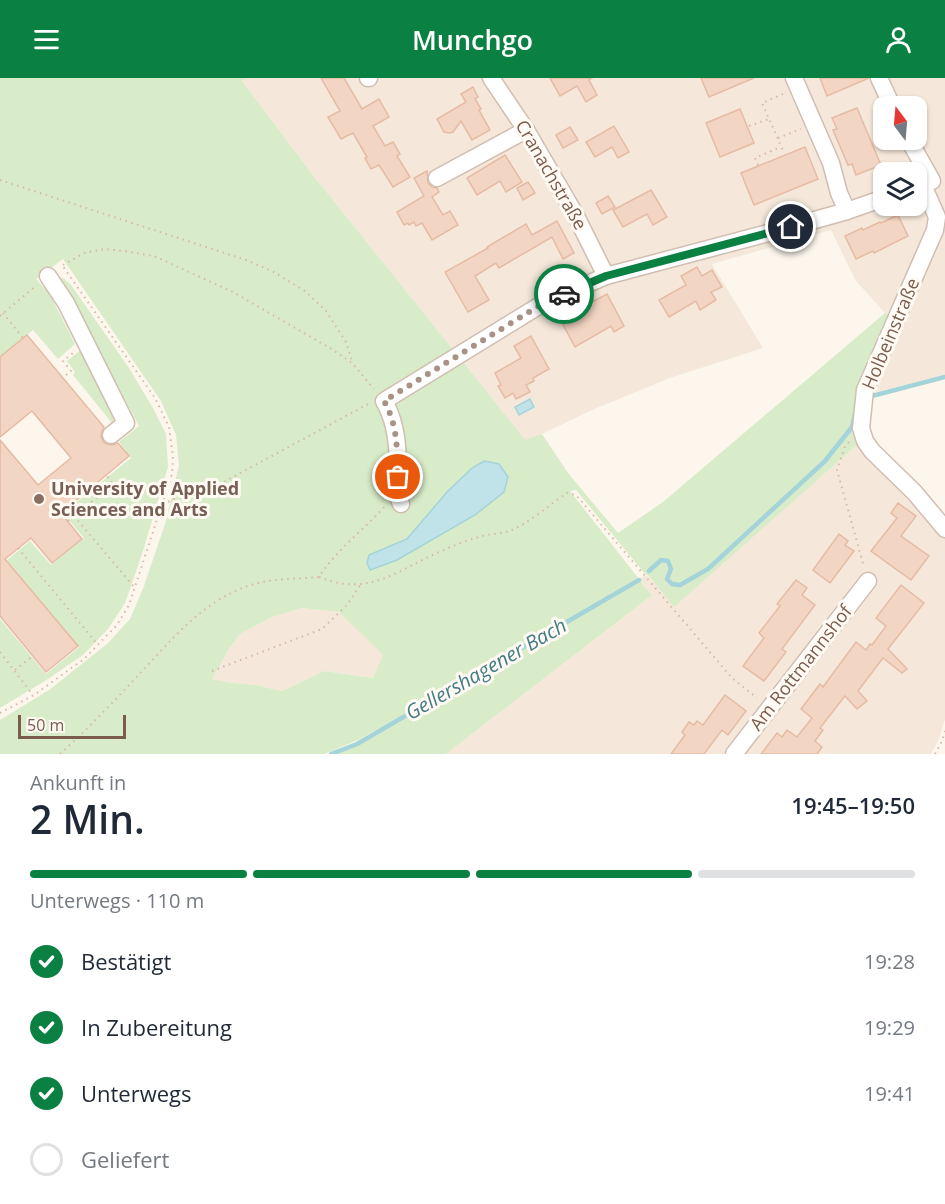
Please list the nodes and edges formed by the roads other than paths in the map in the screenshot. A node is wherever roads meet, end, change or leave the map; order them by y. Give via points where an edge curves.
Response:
1 (491, 78) edge
2 (879, 78) edge
3 (796, 83) edge
4 (887, 96) edge
5 (526, 130) junction
6 (914, 150) edge
7 (437, 178) dead end
8 (929, 182) edge
9 (873, 202) edge
10 (847, 211) junction
11 (48, 276) road end
12 (606, 276) junction
13 (111, 435) dead end
14 (398, 498) road end
15 (945, 528) edge
16 (868, 581) road end
17 (734, 754) edge

1 - 5 street, Cranachstraße
2 - 4 street
3 - 10 street via 831,162
5 - 7 street
5 - 12 street, Cranachstraße
6 - 8 street, Holbeinstraße
8 - 15 street, Holbeinstraße via 937,217 935,230 865,390 861,428 872,451
9 - 10 street
10 - 12 street
11 - 13 street via 66,303 126,423
12 - 14 street via 542,304 384,401 395,427
16 - 17 street, Am Rottmannshof

